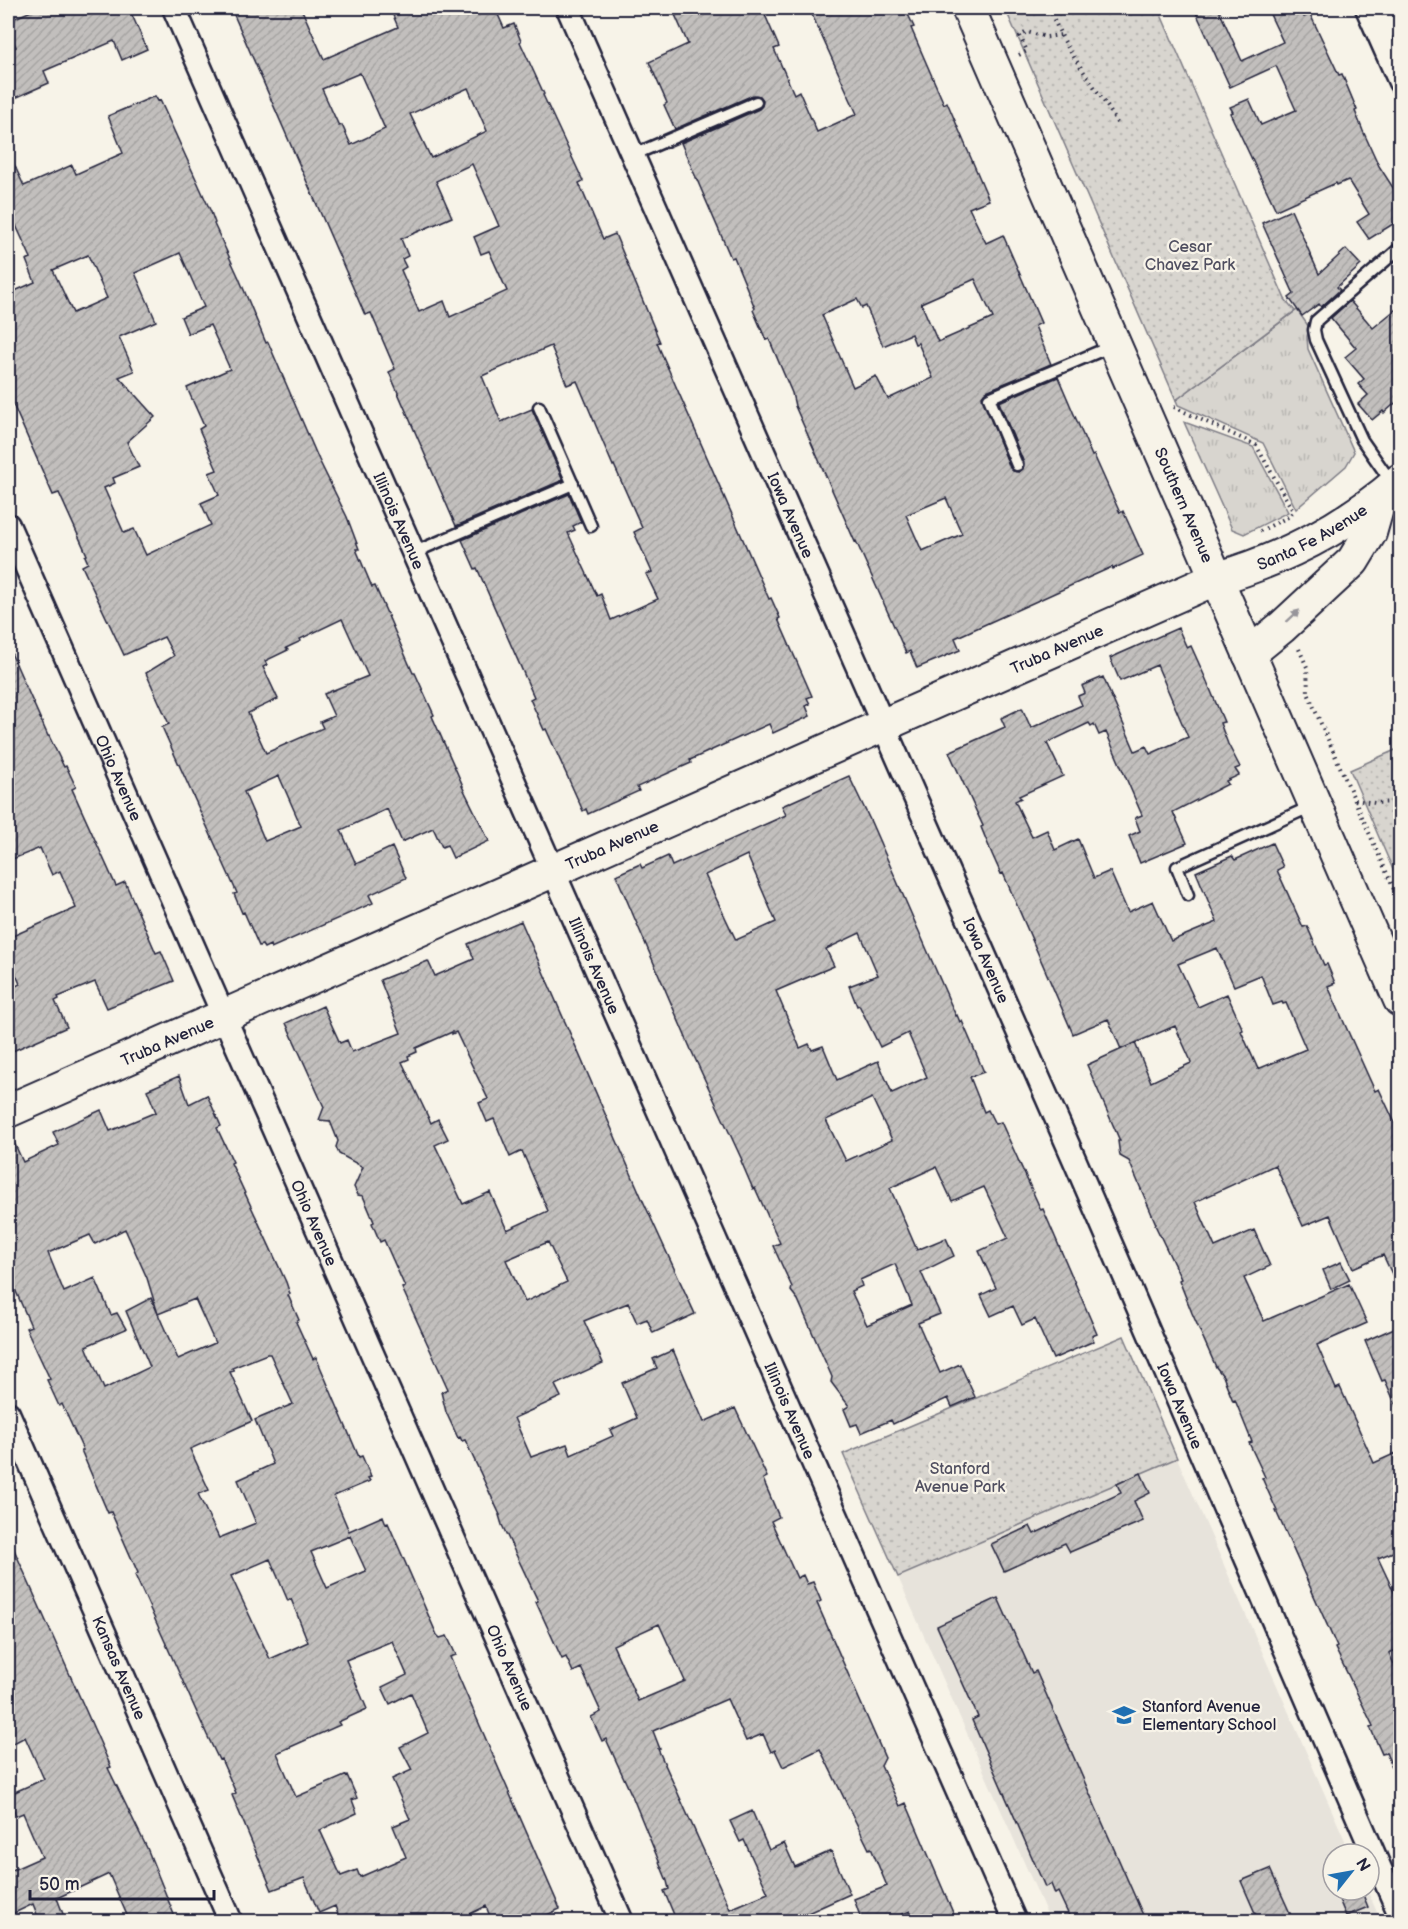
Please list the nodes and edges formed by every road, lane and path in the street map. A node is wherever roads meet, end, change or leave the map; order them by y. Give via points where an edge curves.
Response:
1 (174, 8) edge
2 (568, 8) edge
3 (968, 8) edge
4 (1050, 8) edge
5 (1367, 8) edge
6 (1401, 15) edge
7 (1061, 34) junction
8 (1379, 34) junction
9 (1014, 45) dead end
10 (1018, 55) junction
11 (1023, 66) dead end
12 (1401, 82) edge
13 (756, 102) dead end
14 (1117, 123) dead end
15 (633, 155) junction
16 (1401, 248) edge
17 (1115, 345) junction
18 (1170, 398) dead end
19 (539, 407) dead end
20 (1017, 465) dead end
21 (573, 484) junction
22 (1392, 488) edge
23 (8, 525) edge
24 (591, 526) dead end
25 (1255, 534) dead end
26 (415, 552) junction
27 (1215, 579) junction
28 (1295, 645) dead end
29 (1249, 654) junction
30 (883, 726) junction
31 (1355, 800) junction
32 (1401, 802) edge
33 (1315, 805) junction
34 (552, 871) junction
35 (1188, 895) dead end
36 (1401, 903) edge
37 (1401, 1000) edge
38 (224, 1016) junction
39 (8, 1111) edge
40 (8, 1413) edge
41 (1401, 1915) edge
42 (231, 1922) edge
43 (622, 1922) edge
44 (1015, 1922) edge

1 - 26 street, Illinois Avenue
2 - 15 street, Iowa Avenue
3 - 17 street, Southern Avenue
4 - 7 path
5 - 8 street
6 - 8 street
7 - 10 path via 1046,37 1027,32 1020,36 1027,51
7 - 14 path
8 - 12 street
9 - 10 path
10 - 11 path
13 - 15 lane
15 - 30 street, Iowa Avenue
16 - 22 lane via 1316,321 1314,330 1362,440
17 - 20 lane via 989,398
17 - 27 street, Southern Avenue
18 - 25 path via 1175,409 1257,445 1293,511
19 - 21 lane
21 - 24 lane
21 - 26 lane
22 - 27 street, Santa Fe Avenue via 1315,539 1251,568
29 -> 22 street via 1353,561
23 - 38 street, Ohio Avenue
26 - 34 street, Illinois Avenue
27 - 29 street, Southern Avenue
27 - 30 street, Truba Avenue
28 - 31 path via 1307,667 1308,693
29 - 33 street, Southern Avenue
30 - 34 street, Truba Avenue
30 - 41 street, Iowa Avenue
31 - 32 path
31 - 36 path
33 - 35 lane via 1177,867
33 - 37 street, Southern Avenue
34 - 38 street, Truba Avenue
34 - 44 street, Illinois Avenue
38 - 39 street, Truba Avenue
38 - 43 street, Ohio Avenue
40 - 42 street, Kansas Avenue

